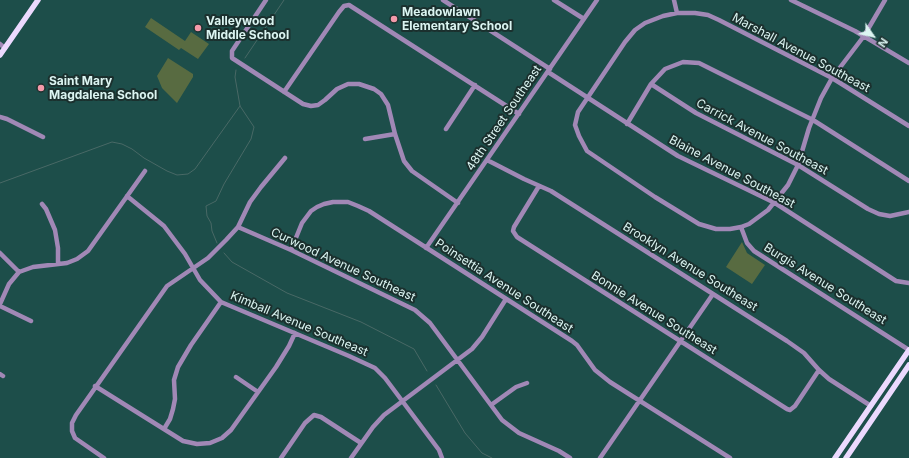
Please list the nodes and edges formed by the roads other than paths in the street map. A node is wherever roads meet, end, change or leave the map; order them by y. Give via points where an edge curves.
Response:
1 (38, 0) edge
2 (266, 0) edge
3 (443, 0) edge
4 (554, 0) edge
5 (597, 0) edge
6 (674, 0) edge
7 (791, 0) edge
8 (886, 0) edge
9 (677, 13) junction
10 (584, 19) junction
11 (864, 36) junction
12 (2, 46) edge
13 (0, 55) edge
14 (909, 63) edge
15 (549, 71) junction
16 (832, 78) junction
17 (651, 84) junction
18 (474, 85) junction
19 (284, 92) junction
20 (588, 98) junction
21 (519, 114) junction
22 (0, 117) edge
23 (812, 120) junction
24 (627, 124) junction
25 (909, 126) edge
26 (446, 129) dead end
27 (395, 134) junction
28 (43, 137) dead end
29 (365, 139) dead end
30 (286, 158) dead end
31 (487, 160) junction
32 (798, 165) junction
33 (145, 170) dead end
34 (909, 180) edge
35 (539, 186) junction
36 (127, 196) junction
37 (458, 203) junction
38 (775, 203) junction
39 (42, 204) dead end
40 (909, 212) edge
41 (238, 227) junction
42 (741, 227) junction
43 (426, 248) junction
44 (291, 250) junction
45 (0, 253) edge
46 (58, 263) junction
47 (192, 268) junction
48 (19, 272) junction
49 (909, 284) edge
50 (714, 294) junction
51 (506, 299) junction
52 (221, 302) junction
53 (0, 305) edge
54 (31, 321) dead end
55 (295, 332) junction
56 (682, 341) junction
57 (909, 350) edge
58 (458, 360) junction
59 (909, 365) edge
60 (819, 370) junction
61 (236, 377) dead end
62 (527, 382) dead end
63 (96, 386) junction
64 (258, 392) junction
65 (402, 401) junction
66 (640, 401) junction
67 (491, 405) junction
68 (871, 406) junction
69 (164, 429) junction
70 (361, 443) junction
71 (104, 458) edge
72 (281, 458) edge
73 (351, 458) edge
74 (442, 458) edge
75 (570, 458) edge
76 (600, 458) edge
77 (730, 458) edge
78 (835, 458) edge
79 (846, 458) edge

1 - 12 main road
2 - 19 street via 231,56
3 - 15 street, Blaine Avenue Southeast
4 - 10 street
5 - 10 street, 48th Street Southeast
6 - 9 street
7 - 11 street
8 - 11 street
9 - 16 street, Marshall Avenue Southeast via 708,15
9 - 20 street, Marshall Avenue Southeast via 645,23 634,31
10 - 15 street, 48th Street Southeast
11 - 14 street
11 - 16 street
12 - 13 main road
15 - 20 street, Blaine Avenue Southeast
15 - 21 street, 48th Street Southeast
16 - 23 street
16 - 25 street, Marshall Avenue Southeast
17 - 23 street via 669,67 683,62 699,63
17 - 24 street
17 - 32 street, Carrick Avenue Southeast via 696,113
18 - 19 street via 349,5 338,12
18 - 21 street
18 - 26 street
19 - 27 street via 311,106 318,105 337,89 348,84 367,86 381,94 388,105
20 - 24 street, Blaine Avenue Southeast
20 - 42 street via 578,112 575,125 587,151 699,224 716,229
21 - 31 street, 48th Street Southeast
22 - 28 street
23 - 32 street
23 - 34 street
24 - 38 street, Blaine Avenue Southeast via 678,156
27 - 29 street
27 - 37 street via 404,161 412,171
30 - 41 street via 250,202
31 - 35 street, Brooklyn Avenue Southeast
31 - 37 street, 48th Street Southeast
32 - 38 street
32 - 40 street, Carrick Avenue Southeast via 879,214 890,216
33 - 36 street
35 - 50 street, Brooklyn Avenue Southeast via 551,191
35 - 56 street, Bonnie Avenue Southeast via 514,227 514,234
36 - 46 street via 88,251 77,259
36 - 47 street, Kimball Avenue Southeast via 164,226
37 - 43 street, 48th Street Southeast
38 - 42 street via 759,218
38 - 49 street, Blaine Avenue Southeast via 896,281
39 - 46 street via 55,230
41 - 44 street, Curwood Avenue Southeast
41 - 47 street via 217,250
42 - 57 street, Burgis Avenue Southeast via 747,243 754,251
43 - 44 street, Poinsettia Avenue Southeast via 369,211 348,202 333,202 317,207 306,217
43 - 51 street, Poinsettia Avenue Southeast
44 - 58 street, Curwood Avenue Southeast via 415,310 430,323
45 - 48 street
46 - 48 street
47 - 52 street, Kimball Avenue Southeast
47 - 63 street via 167,286
48 - 53 street via 9,284
50 - 56 street
50 - 60 street, Brooklyn Avenue Southeast via 797,347
51 - 58 street via 482,337
51 - 66 street, Poinsettia Avenue Southeast via 572,341 600,374
52 - 55 street, Kimball Avenue Southeast
52 - 69 street via 178,367 174,380 173,409
53 - 54 street
55 - 64 street via 289,346
55 - 65 street, Kimball Avenue Southeast via 375,368
56 - 60 street, Bonnie Avenue Southeast via 790,410
56 - 66 street
57 - 68 main road
58 - 65 street
58 - 67 street, Curwood Avenue Southeast
59 - 79 main road
60 - 68 street, Brooklyn Avenue Southeast
61 - 64 street
62 - 67 street
63 - 69 street
63 - 71 street via 76,415 72,431 75,438
64 - 69 street via 231,430 222,438 197,444 183,440
65 - 70 street via 379,420
65 - 74 street, Kimball Avenue Southeast via 439,450
66 - 76 street
66 - 77 street, Poinsettia Avenue Southeast
67 - 75 street, Curwood Avenue Southeast via 502,420 519,433
68 - 78 main road
70 - 72 street via 314,415 305,423
70 - 73 street

